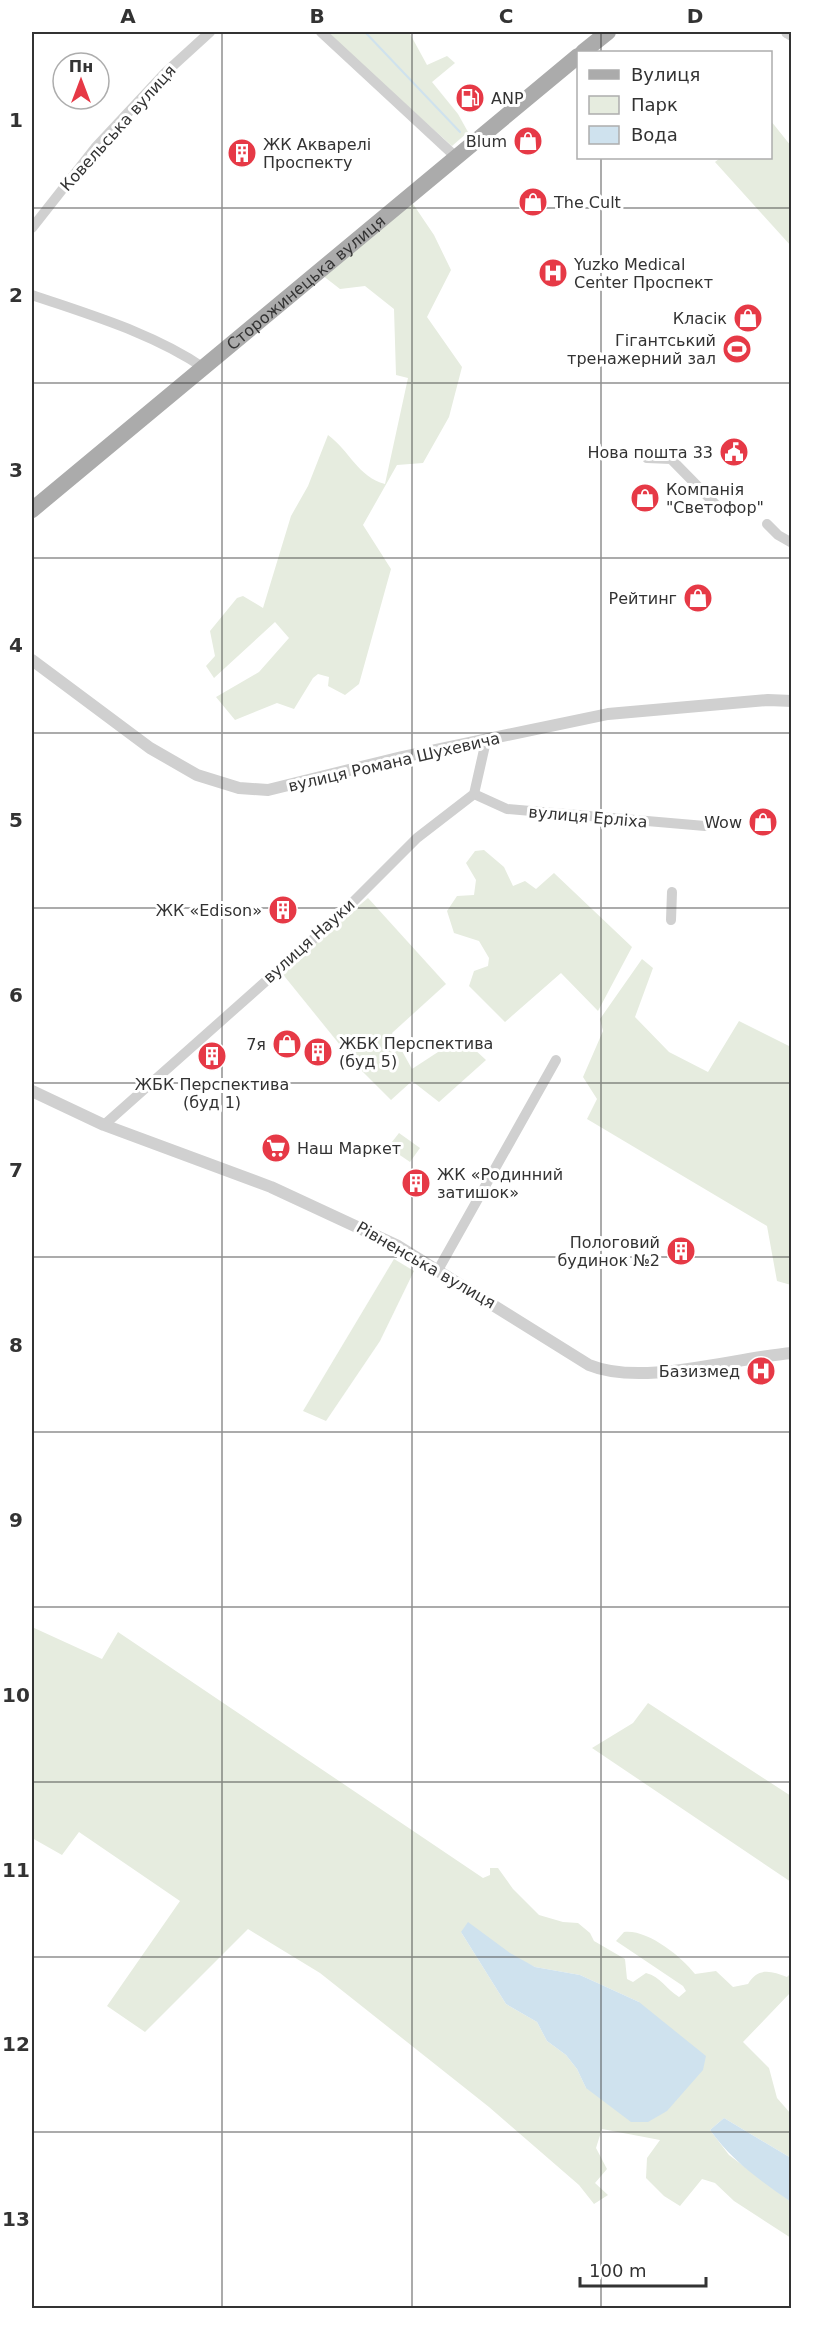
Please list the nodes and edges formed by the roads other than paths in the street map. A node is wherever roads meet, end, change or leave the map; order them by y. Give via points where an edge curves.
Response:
1 (210, 32) edge
2 (321, 32) edge
3 (608, 32) edge
4 (787, 32) edge
5 (792, 35) edge
6 (584, 51) edge
7 (577, 58) edge
8 (457, 158) junction
9 (32, 228) edge
10 (32, 295) edge
11 (204, 369) junction
12 (647, 458) dead end
13 (720, 509) dead end
14 (32, 510) edge
15 (767, 524) dead end
16 (792, 543) edge
17 (32, 660) edge
18 (792, 701) edge
19 (486, 741) junction
20 (474, 794) junction
21 (705, 826) dead end
22 (672, 892) dead end
23 (671, 920) dead end
24 (556, 1060) dead end
25 (32, 1091) edge
26 (104, 1125) junction
27 (438, 1270) junction
28 (792, 1353) edge

1 - 9 street, Ковельська вулиця via 165,73 95,148
2 - 8 street
3 - 6 main road
4 - 5 street
7 - 8 main road, Сторожинецька вулиця
8 - 11 main road, Сторожинецька вулиця
10 - 11 street via 146,336 181,352
11 - 14 main road, Сторожинецька вулиця
12 - 13 street via 671,459
15 - 16 street
17 - 19 street, вулиця Романа Шухевича via 150,748 197,775 239,788 268,790 303,784
18 - 19 street, вулиця Романа Шухевича via 608,714
19 - 20 street
20 - 21 street, вулиця Ерліха via 507,809
20 - 26 street, вулиця Науки via 417,838 337,918
22 - 23 street
24 - 27 street
25 - 26 street, Рівненська вулиця
26 - 27 street, Рівненська вулиця via 271,1187 398,1246
27 - 28 street, Рівненська вулиця via 589,1365 610,1373 645,1373

